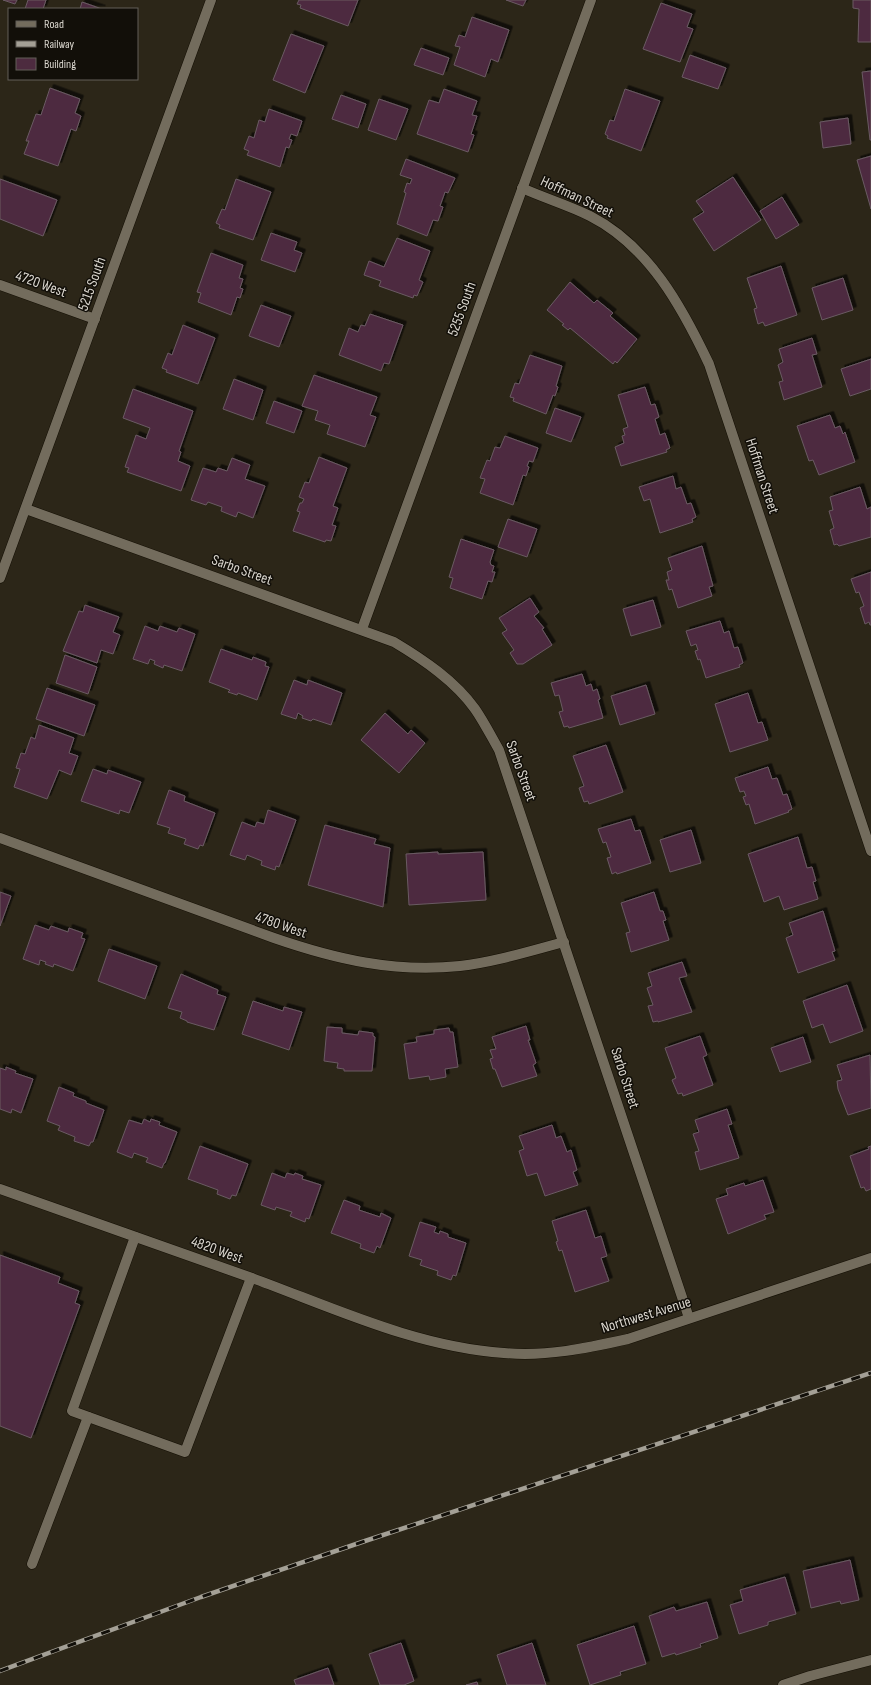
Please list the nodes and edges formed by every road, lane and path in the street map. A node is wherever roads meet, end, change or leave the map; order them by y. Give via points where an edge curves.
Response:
1 (211, 0) edge
2 (591, 0) edge
3 (522, 188) junction
4 (0, 285) edge
5 (95, 319) junction
6 (26, 509) junction
7 (0, 578) edge
8 (362, 629) junction
9 (0, 838) edge
10 (871, 851) edge
11 (564, 942) junction
12 (0, 1189) edge
13 (135, 1237) junction
14 (871, 1258) edge
15 (251, 1278) junction
16 (689, 1318) junction
17 (423, 1339) joint
18 (88, 1417) junction
19 (32, 1564) dead end
20 (871, 1660) edge
21 (783, 1685) edge

1 - 5 street, 5215 South
2 - 3 street, 5255 South
3 - 8 street, 5255 South
3 - 10 street, Hoffman Street via 589,216 613,230 641,254 658,275 693,331 709,364
4 - 5 street, 4720 West
5 - 6 street, 5215 South
6 - 7 street, 5215 South
6 - 8 street, Sarbo Street
8 - 11 street, Sarbo Street via 394,642 425,661 475,708 499,750
9 - 11 street, 4780 West via 274,938 318,953 364,963 411,968 460,966
11 - 16 street, Sarbo Street
12 - 13 street, 4820 West
13 - 15 street, 4820 West
13 - 18 street via 72,1411
14 - 16 street, Northwest Avenue
15 - 17 street, 4820 West via 363,1320
15 - 18 street via 185,1452
16 - 17 street, Northwest Avenue via 628,1339 545,1354 504,1354
18 - 19 street
20 - 21 street

